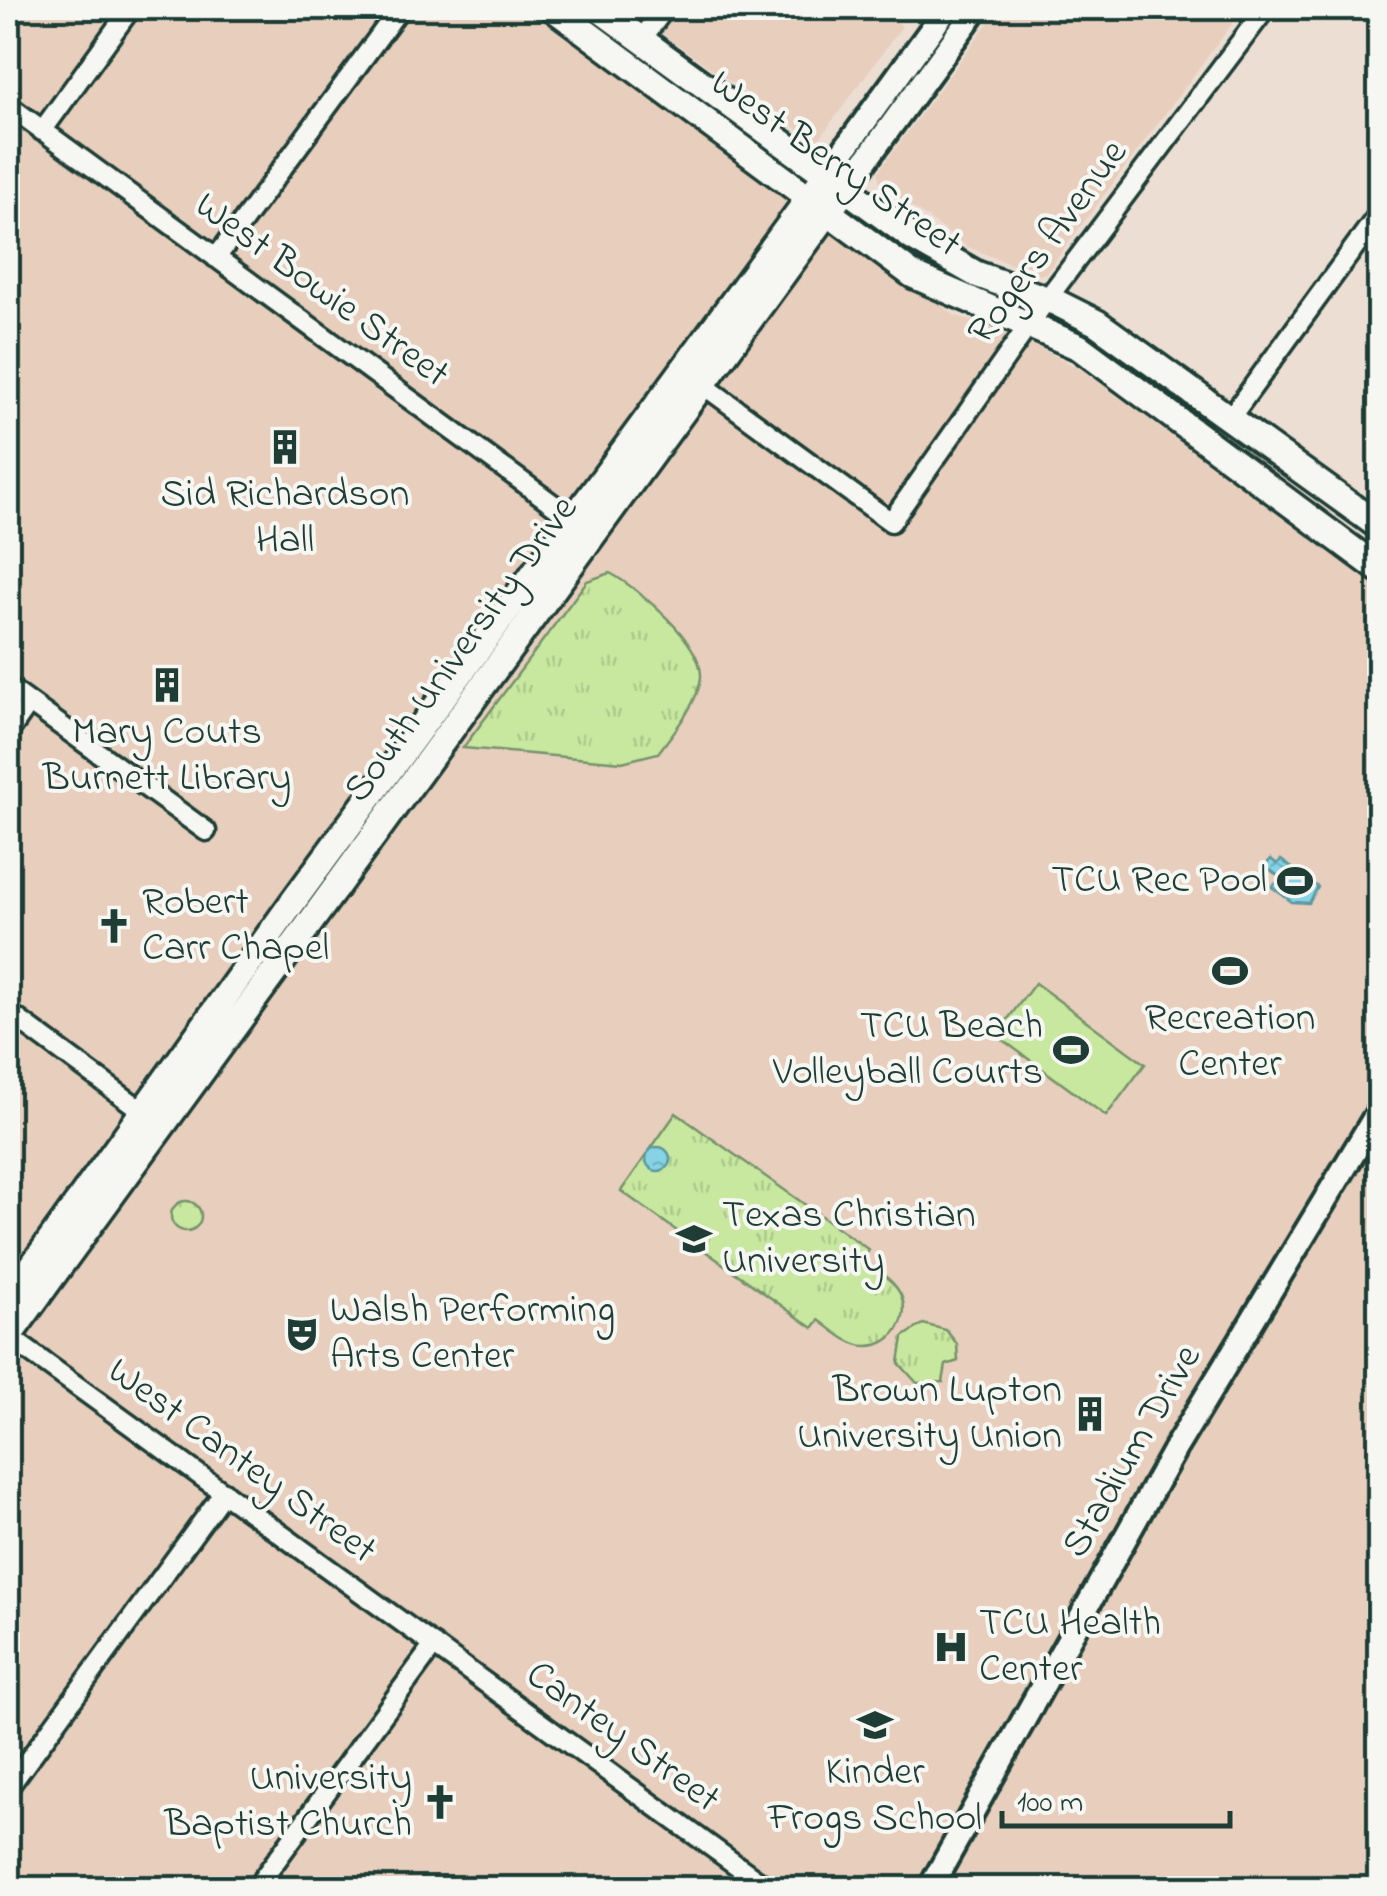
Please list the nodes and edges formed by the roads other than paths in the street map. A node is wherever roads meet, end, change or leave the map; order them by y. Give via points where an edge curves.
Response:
1 (131, 8) edge
2 (400, 8) edge
3 (598, 8) edge
4 (666, 8) edge
5 (948, 8) edge
6 (977, 8) edge
7 (1266, 8) edge
8 (555, 9) edge
9 (642, 40) junction
10 (8, 106) edge
11 (42, 131) junction
12 (836, 182) junction
13 (819, 204) junction
14 (1380, 212) edge
15 (216, 258) junction
16 (928, 281) junction
17 (1046, 299) junction
18 (1032, 325) junction
19 (1098, 361) junction
20 (702, 384) junction
21 (1230, 418) junction
22 (1218, 450) junction
23 (1334, 494) junction
24 (584, 526) junction
25 (1380, 528) edge
26 (1380, 570) edge
27 (8, 687) edge
28 (30, 703) junction
29 (8, 734) edge
30 (206, 830) dead end
31 (8, 1012) edge
32 (1380, 1110) edge
33 (152, 1118) junction
34 (8, 1300) edge
35 (8, 1336) edge
36 (224, 1492) junction
37 (434, 1645) junction
38 (8, 1788) edge
39 (256, 1888) edge
40 (768, 1888) edge
41 (930, 1888) edge

1 - 11 street
2 - 15 street
3 - 9 main road, West Berry Street
4 - 9 street
5 - 12 street, South University Drive
6 - 12 street, South University Drive
7 - 17 street, Rogers Avenue
8 - 9 main road via 578,13 625,40
8 - 13 main road, West Berry Street
9 - 12 main road, West Berry Street
10 - 11 street, West Bowie Street
11 - 15 street, West Bowie Street
12 - 13 main road, South University Drive
12 - 17 main road, West Berry Street via 946,258
13 - 16 main road, West Berry Street
13 - 20 main road, South University Drive
13 - 24 main road, South University Drive
14 - 21 street
15 - 24 street, West Bowie Street
16 - 17 main road via 1026,308
16 - 18 main road, West Berry Street
17 - 18 street, Rogers Avenue
17 - 21 main road, West Berry Street via 1112,332
18 - 19 main road, West Berry Street
18 - 20 street, Rogers Avenue via 891,522
19 - 21 main road via 1129,370 1198,415
19 - 22 main road, West Berry Street
20 - 24 main road, South University Drive
21 - 23 main road, West Berry Street
22 - 23 main road via 1242,446 1310,492
22 - 26 main road, West Berry Street
23 - 25 main road, West Berry Street
24 - 33 main road, South University Drive
27 - 28 street
28 - 29 street
28 - 30 street
31 - 33 street
32 - 41 street, Stadium Drive via 1176,1447
33 - 34 main road, South University Drive
33 - 35 main road, South University Drive
35 - 36 street, West Cantey Street
36 - 37 street, West Cantey Street
36 - 38 street
37 - 39 street
37 - 40 street, Cantey Street

